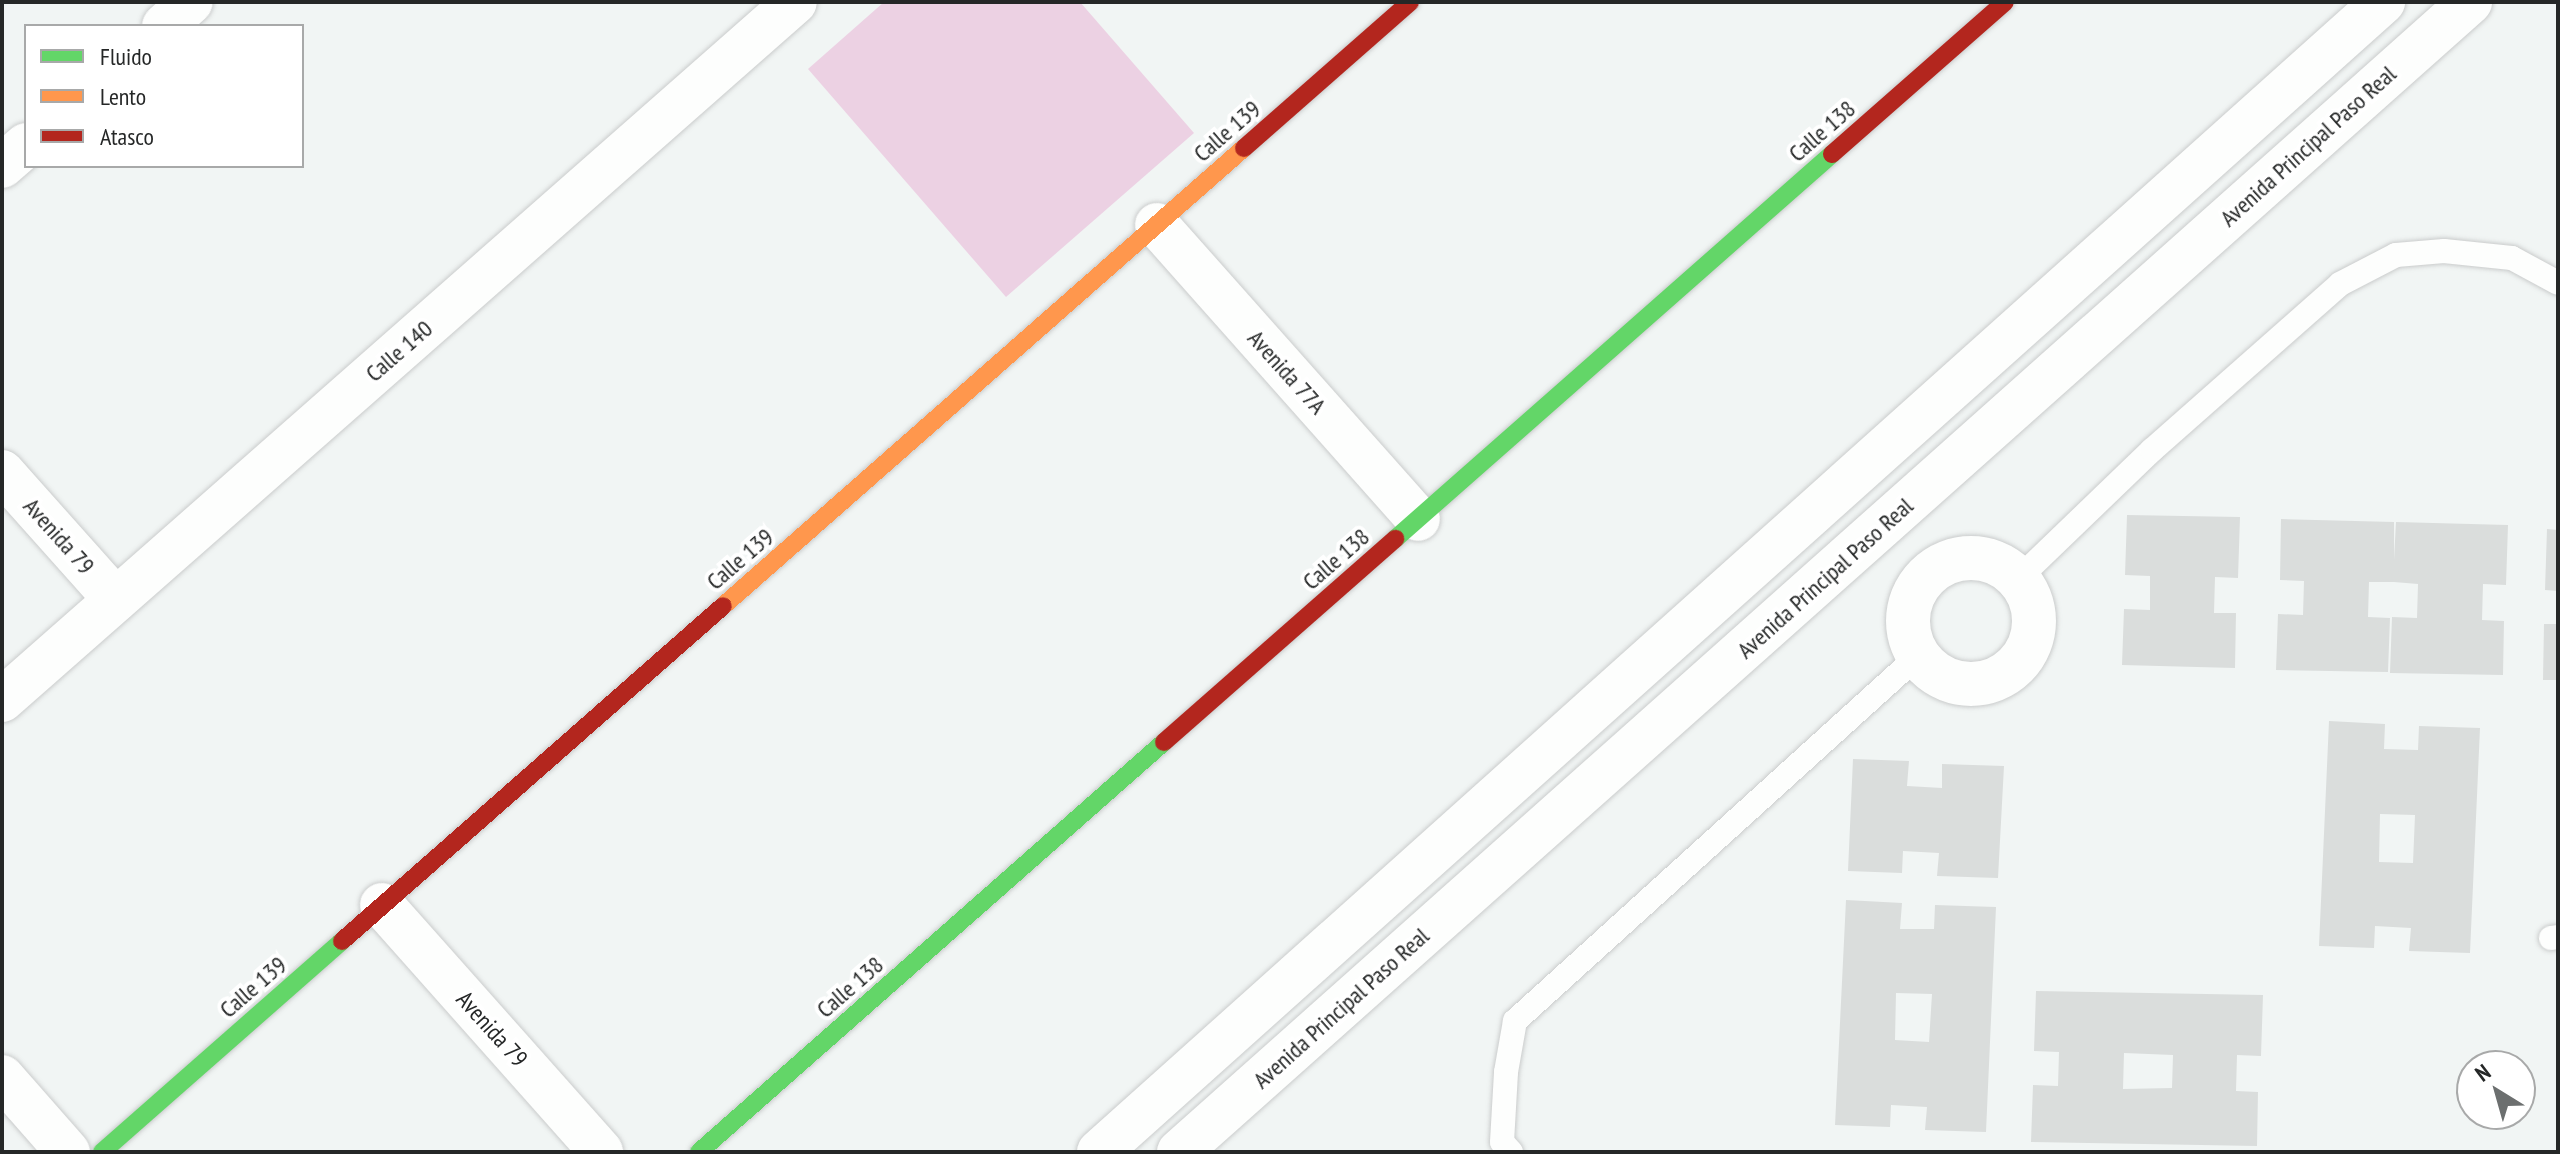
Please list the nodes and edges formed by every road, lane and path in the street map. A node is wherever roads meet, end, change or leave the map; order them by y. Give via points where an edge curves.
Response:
1 (191, 2) edge
2 (1410, 2) edge
3 (2005, 2) edge
4 (2383, 2) edge
5 (2470, 2) edge
6 (771, 10) edge
7 (166, 24) edge
8 (24, 147) edge
9 (2, 166) edge
10 (1157, 225) junction
11 (2558, 283) edge
12 (1863, 468) junction
13 (2, 472) edge
14 (1901, 511) junction
15 (1418, 519) junction
16 (2018, 579) junction
17 (1923, 580) junction
18 (116, 600) junction
19 (1918, 656) junction
20 (2, 700) edge
21 (382, 905) junction
22 (2, 1077) edge
23 (68, 1152) edge
24 (102, 1152) edge
25 (601, 1152) edge
26 (699, 1152) edge
27 (1099, 1152) edge
28 (1179, 1152) edge
29 (1511, 1152) edge

1 - 7 street
2 - 10 street, Calle 139
3 - 15 street, Calle 138
4 - 12 street
5 - 14 street, Avenida Principal Paso Real
6 - 18 street, Calle 140
8 - 9 street
10 - 15 street, Avenida 77A
10 - 21 street, Calle 139
11 - 16 lane via 2512,258 2444,251 2396,255 2340,284 2152,450
12 - 14 street
12 - 27 street
13 - 18 street, Avenida 79
14 - 17 street
14 - 28 street, Avenida Principal Paso Real
15 - 26 street, Calle 138
16 - 17 street via 1982,559 1960,559
16 - 19 street via 2030,596 2032,638 2008,672 1970,685 1949,681
17 - 19 street via 1908,617
18 - 20 street, Calle 140
19 - 29 lane via 1515,1021 1502,1142
21 - 24 street, Calle 139
21 - 25 street, Avenida 79
22 - 23 street

